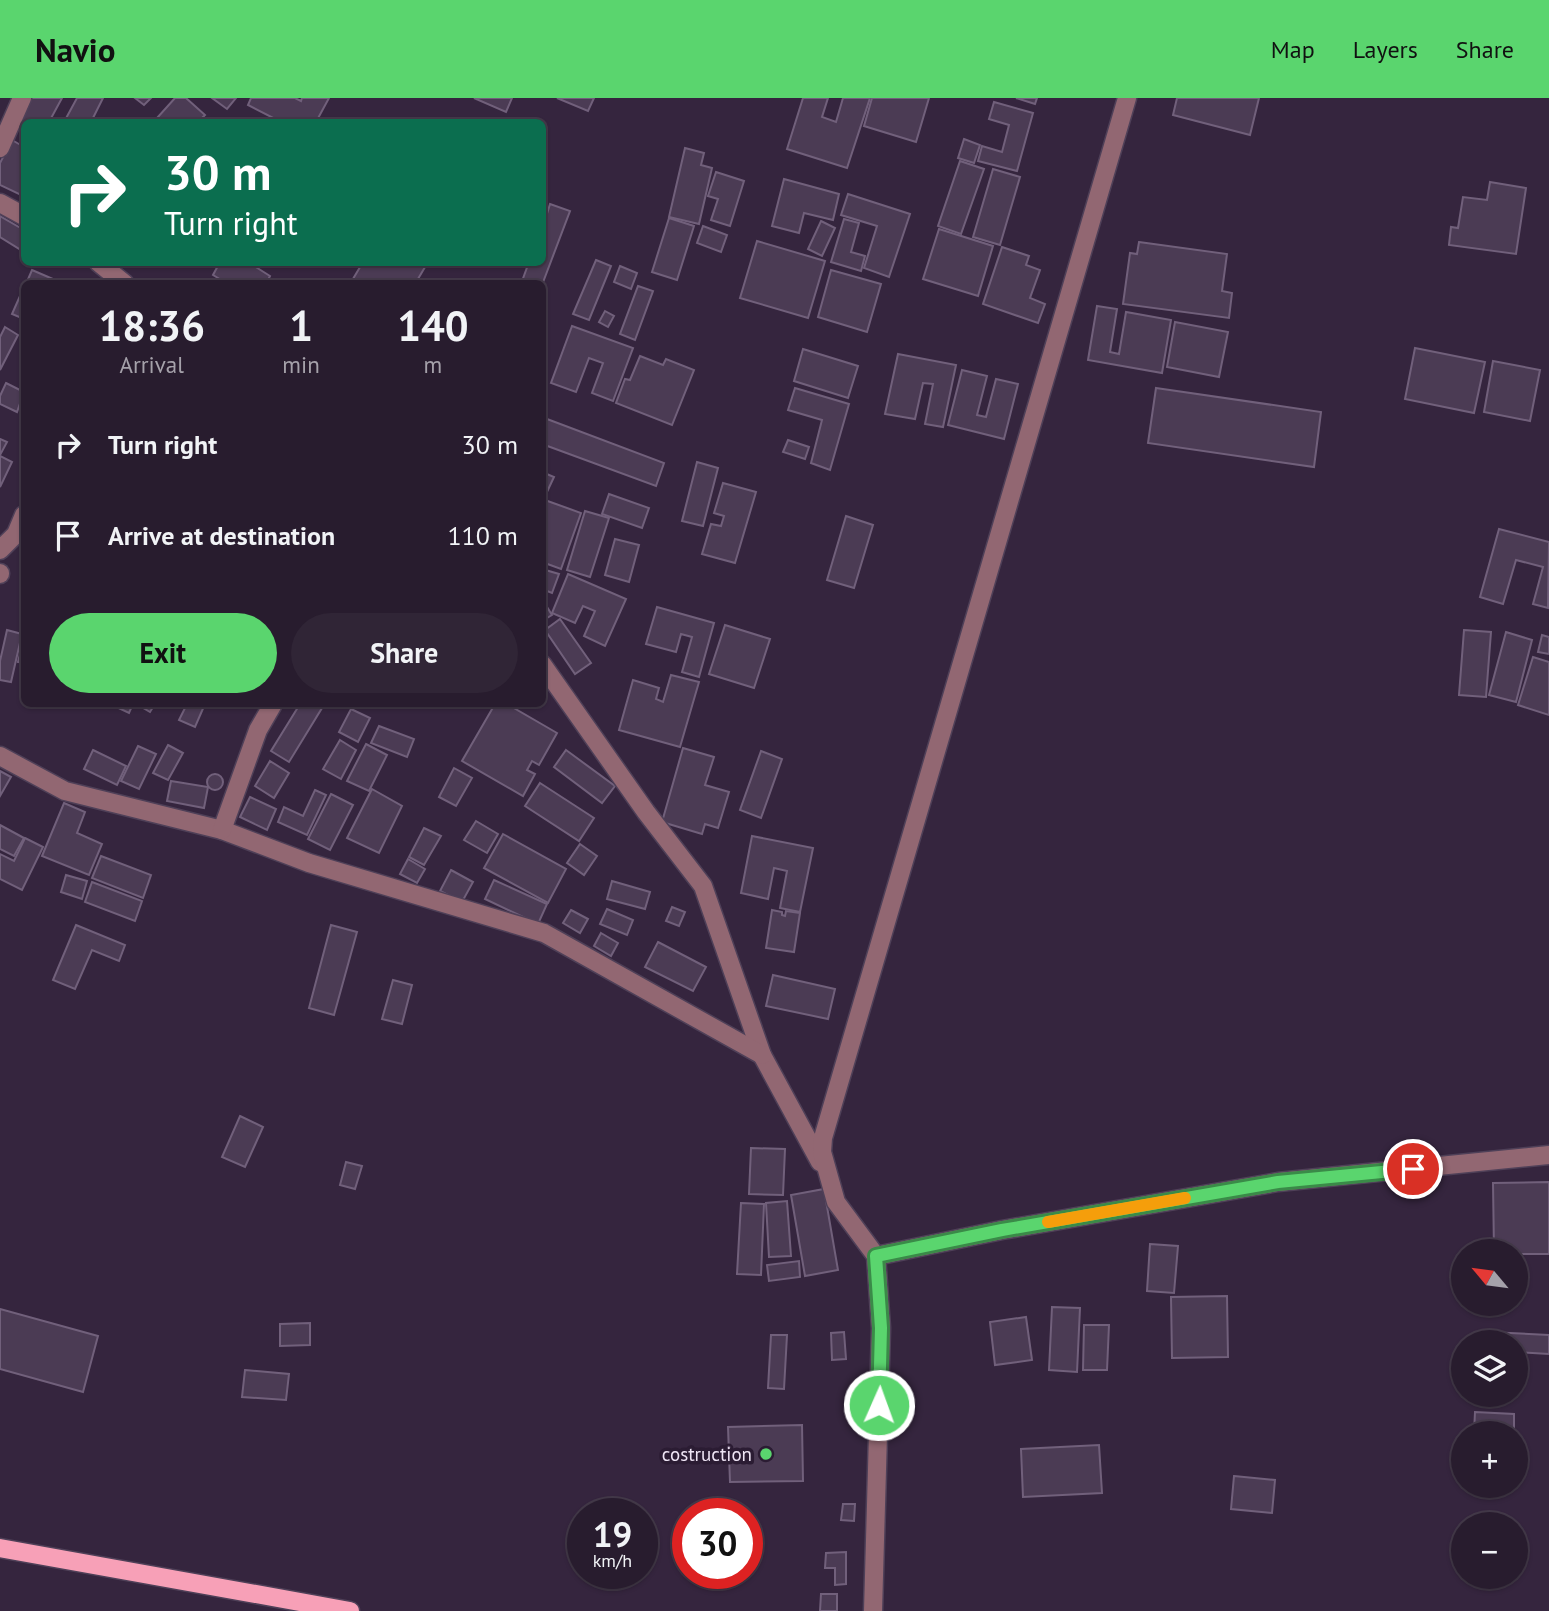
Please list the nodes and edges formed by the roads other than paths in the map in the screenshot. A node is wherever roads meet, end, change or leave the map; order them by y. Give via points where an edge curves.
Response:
1 (22, 98) edge
2 (1127, 98) edge
3 (0, 148) edge
4 (0, 204) edge
5 (21, 214) edge
6 (103, 266) edge
7 (120, 280) edge
8 (21, 522) edge
9 (0, 550) edge
10 (546, 670) edge
11 (271, 707) edge
12 (0, 755) edge
13 (222, 830) junction
14 (762, 1055) junction
15 (1549, 1155) edge
16 (829, 1177) junction
17 (876, 1256) junction
18 (0, 1548) edge
19 (350, 1611) edge
20 (873, 1611) edge

1 - 3 street
2 - 16 street via 823,1138
4 - 5 street
6 - 7 street
8 - 9 street
10 - 14 street via 703,886
11 - 13 street via 258,730
12 - 13 street via 65,791
13 - 14 street via 309,863 544,933
14 - 16 street
15 - 17 street via 1278,1182
16 - 17 street via 836,1202
17 - 20 street via 881,1328
18 - 19 main road

